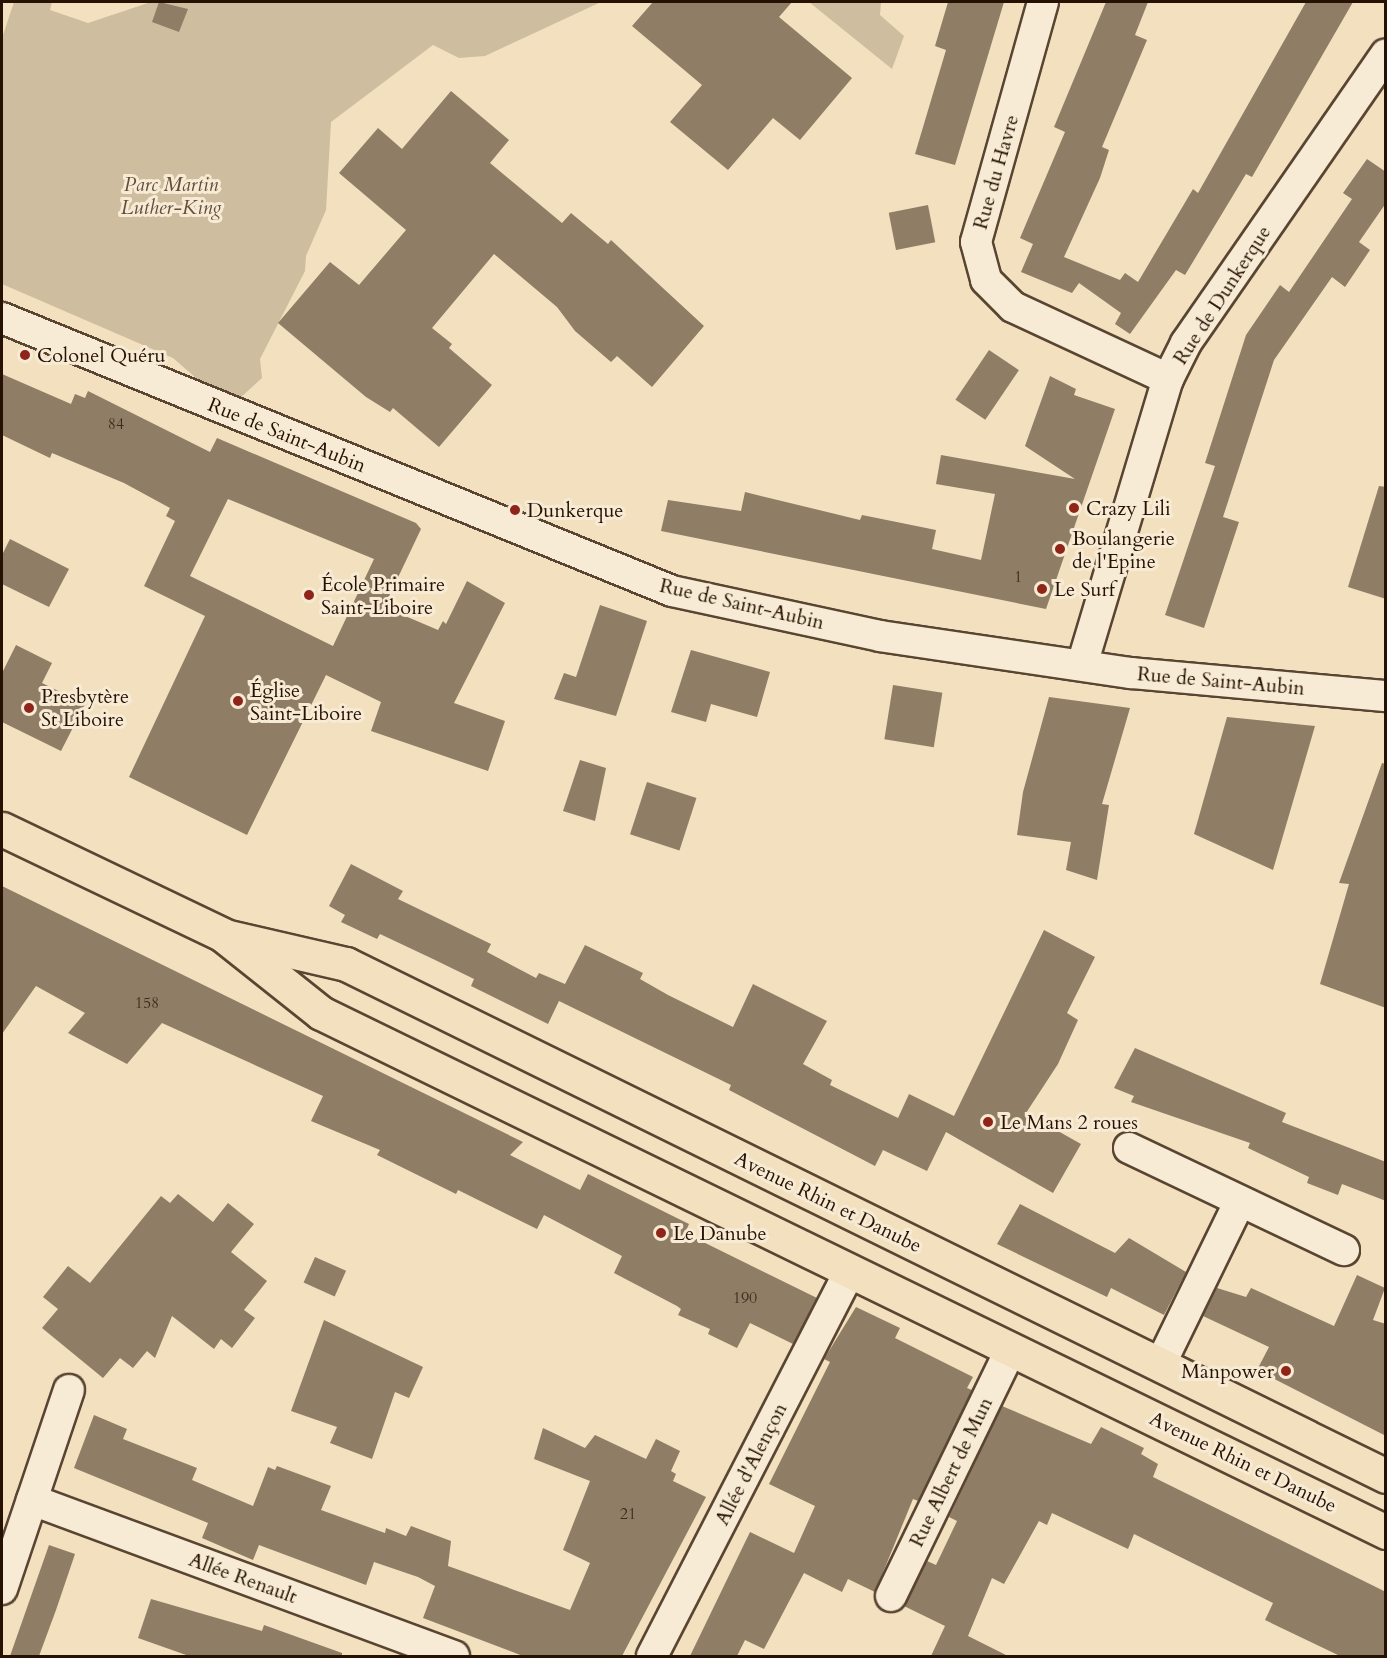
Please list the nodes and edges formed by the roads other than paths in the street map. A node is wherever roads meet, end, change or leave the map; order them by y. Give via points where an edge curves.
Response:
1 (1043, 2) edge
2 (1386, 54) edge
3 (2, 318) edge
4 (1168, 379) junction
5 (1082, 665) junction
6 (1386, 696) edge
7 (2, 829) edge
8 (223, 935) junction
9 (1129, 1148) dead end
10 (1240, 1201) junction
11 (1344, 1250) dead end
12 (850, 1271) junction
13 (1011, 1349) junction
14 (1160, 1365) junction
15 (69, 1390) dead end
16 (1386, 1476) edge
17 (32, 1500) junction
18 (1386, 1532) edge
19 (2, 1589) edge
20 (891, 1596) dead end
21 (454, 1656) edge
22 (652, 1656) edge

1 - 4 street, Rue du Havre via 976,242 986,280 1013,307
2 - 4 street, Rue de Dunkerque via 1186,343
3 - 5 street, Rue de Saint-Aubin via 672,591 880,636
4 - 5 street, Rue de Dunkerque
5 - 6 street, Rue de Saint-Aubin via 1131,674
7 - 8 main road
8 - 12 main road, Avenue Rhin et Danube via 321,1013
8 - 14 main road, Avenue Rhin et Danube via 346,964
9 - 10 street
10 - 11 street
10 - 14 street
12 - 13 main road, Avenue Rhin et Danube
12 - 22 street, Allée d'Alençon
13 - 18 main road, Avenue Rhin et Danube
13 - 20 street, Rue Albert de Mun
14 - 16 main road, Avenue Rhin et Danube
15 - 17 street
17 - 19 street
17 - 21 street, Allée Renault

